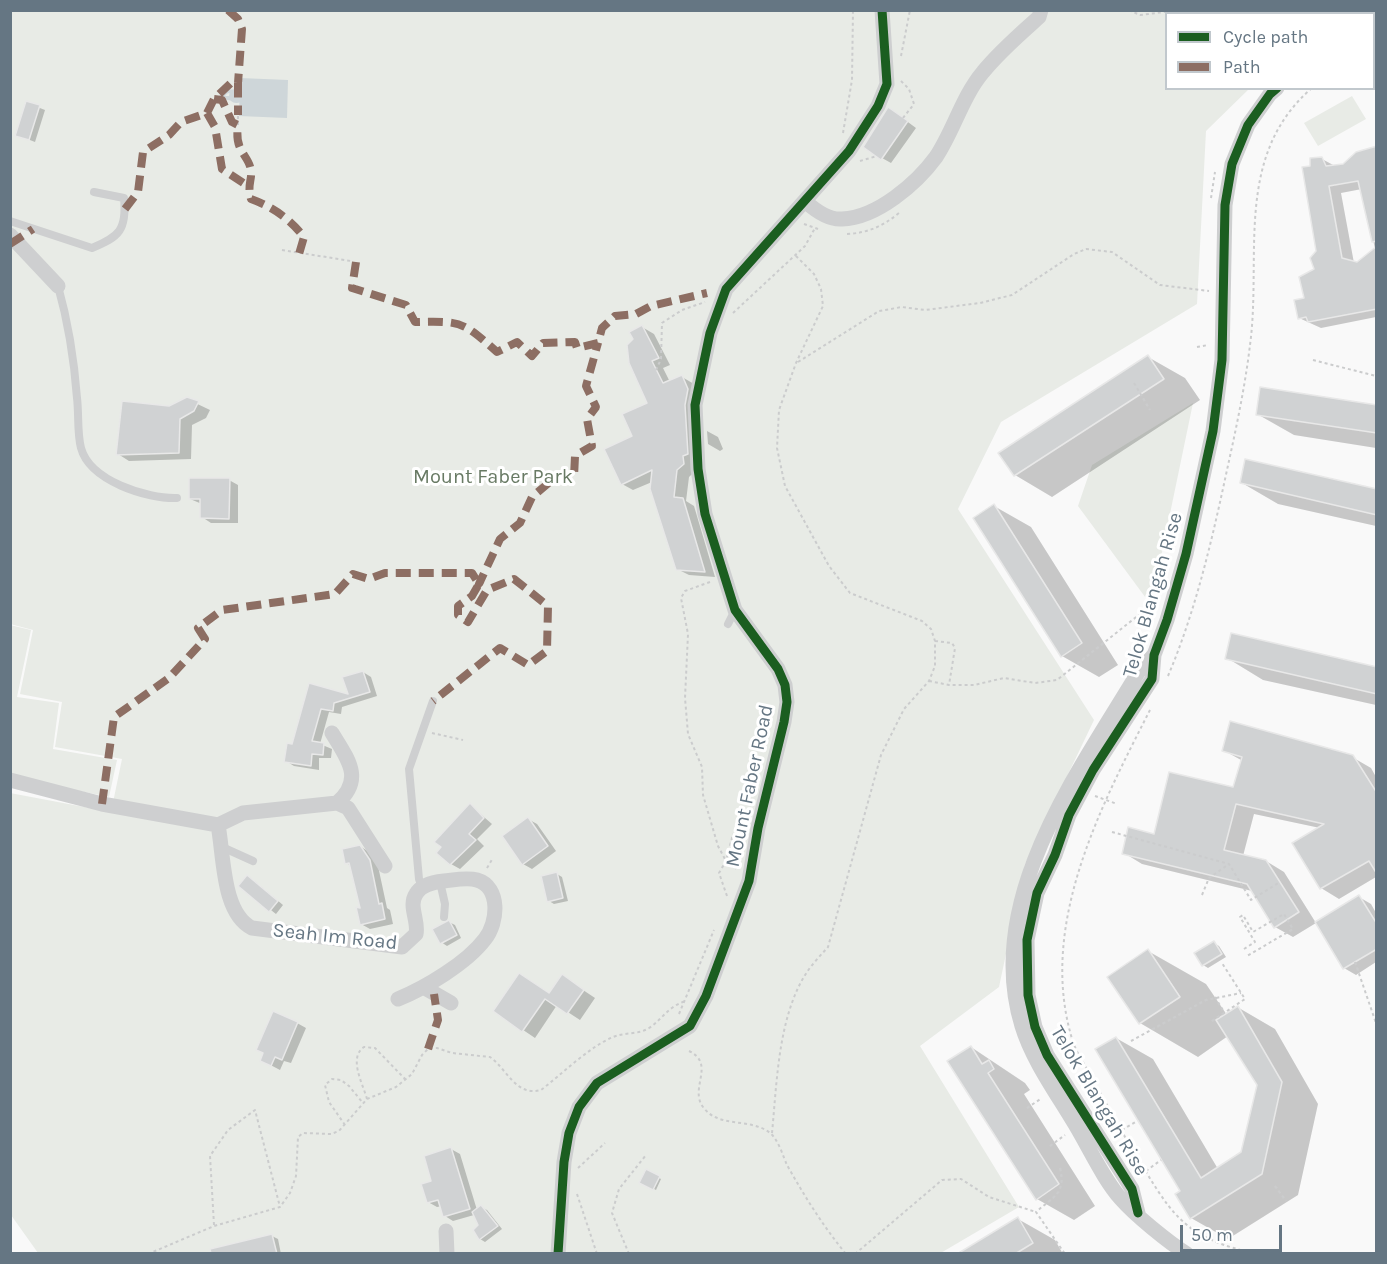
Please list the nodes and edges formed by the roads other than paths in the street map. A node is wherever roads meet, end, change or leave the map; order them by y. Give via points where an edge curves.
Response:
1 (882, 10) edge
2 (1041, 10) edge
3 (1275, 90) edge
4 (94, 192) dead end
5 (806, 202) junction
6 (10, 221) edge
7 (10, 235) edge
8 (58, 286) joint
9 (177, 498) dead end
10 (1154, 655) junction
11 (433, 702) dead end
12 (332, 733) dead end
13 (10, 780) edge
14 (337, 803) junction
15 (218, 825) junction
16 (222, 847) junction
17 (1038, 848) junction
18 (1055, 855) junction
19 (253, 861) dead end
20 (385, 866) dead end
21 (440, 882) junction
22 (422, 887) junction
23 (444, 917) dead end
24 (425, 988) junction
25 (398, 999) dead end
26 (451, 1003) dead end
27 (1138, 1214) junction
28 (446, 1232) dead end
29 (447, 1254) edge
30 (558, 1254) edge
31 (1187, 1254) edge

1 - 5 street, Mount Faber Road via 887,84 878,106 849,151
2 - 5 street via 1039,17 982,72 937,155 921,175 885,203 841,220 822,214
3 - 10 street, Telok Blangah Rise via 1248,125 1232,164 1225,205 1222,360 1213,430 1186,554
4 - 6 lane via 124,198 125,213 114,239 92,248
5 - 30 street, Mount Faber Road via 726,289 710,333 695,405 705,514 731,617 778,669 787,702 749,880 706,996 690,1026 597,1083 579,1107 564,1162
7 - 8 street
8 - 9 lane via 70,330 81,450 94,470 126,488 157,499
10 - 17 street, Telok Blangah Rise via 1128,690 1056,810
10 - 18 street, Telok Blangah Rise via 1152,679 1089,777 1069,815
11 - 22 lane via 409,769
12 - 14 street via 351,766 352,777 350,789
13 - 15 street via 102,804
14 - 15 street via 243,813
14 - 20 street via 348,808
15 - 16 street, Seah Im Road
16 - 19 lane
16 - 22 street, Seah Im Road via 231,904 244,924 252,928 402,947 416,934 413,904
17 - 18 street
17 - 27 street, Telok Blangah Rise via 1023,891 1012,970 1022,1026 1047,1078 1120,1199
18 - 27 street, Telok Blangah Rise via 1037,892 1027,940 1027,986 1033,1020 1047,1055 1132,1189
21 - 22 street
21 - 23 lane
21 - 24 street via 472,879 485,884 493,896 494,916 485,939
24 - 25 street
24 - 26 street
27 - 31 street, Telok Blangah Rise
28 - 29 street

